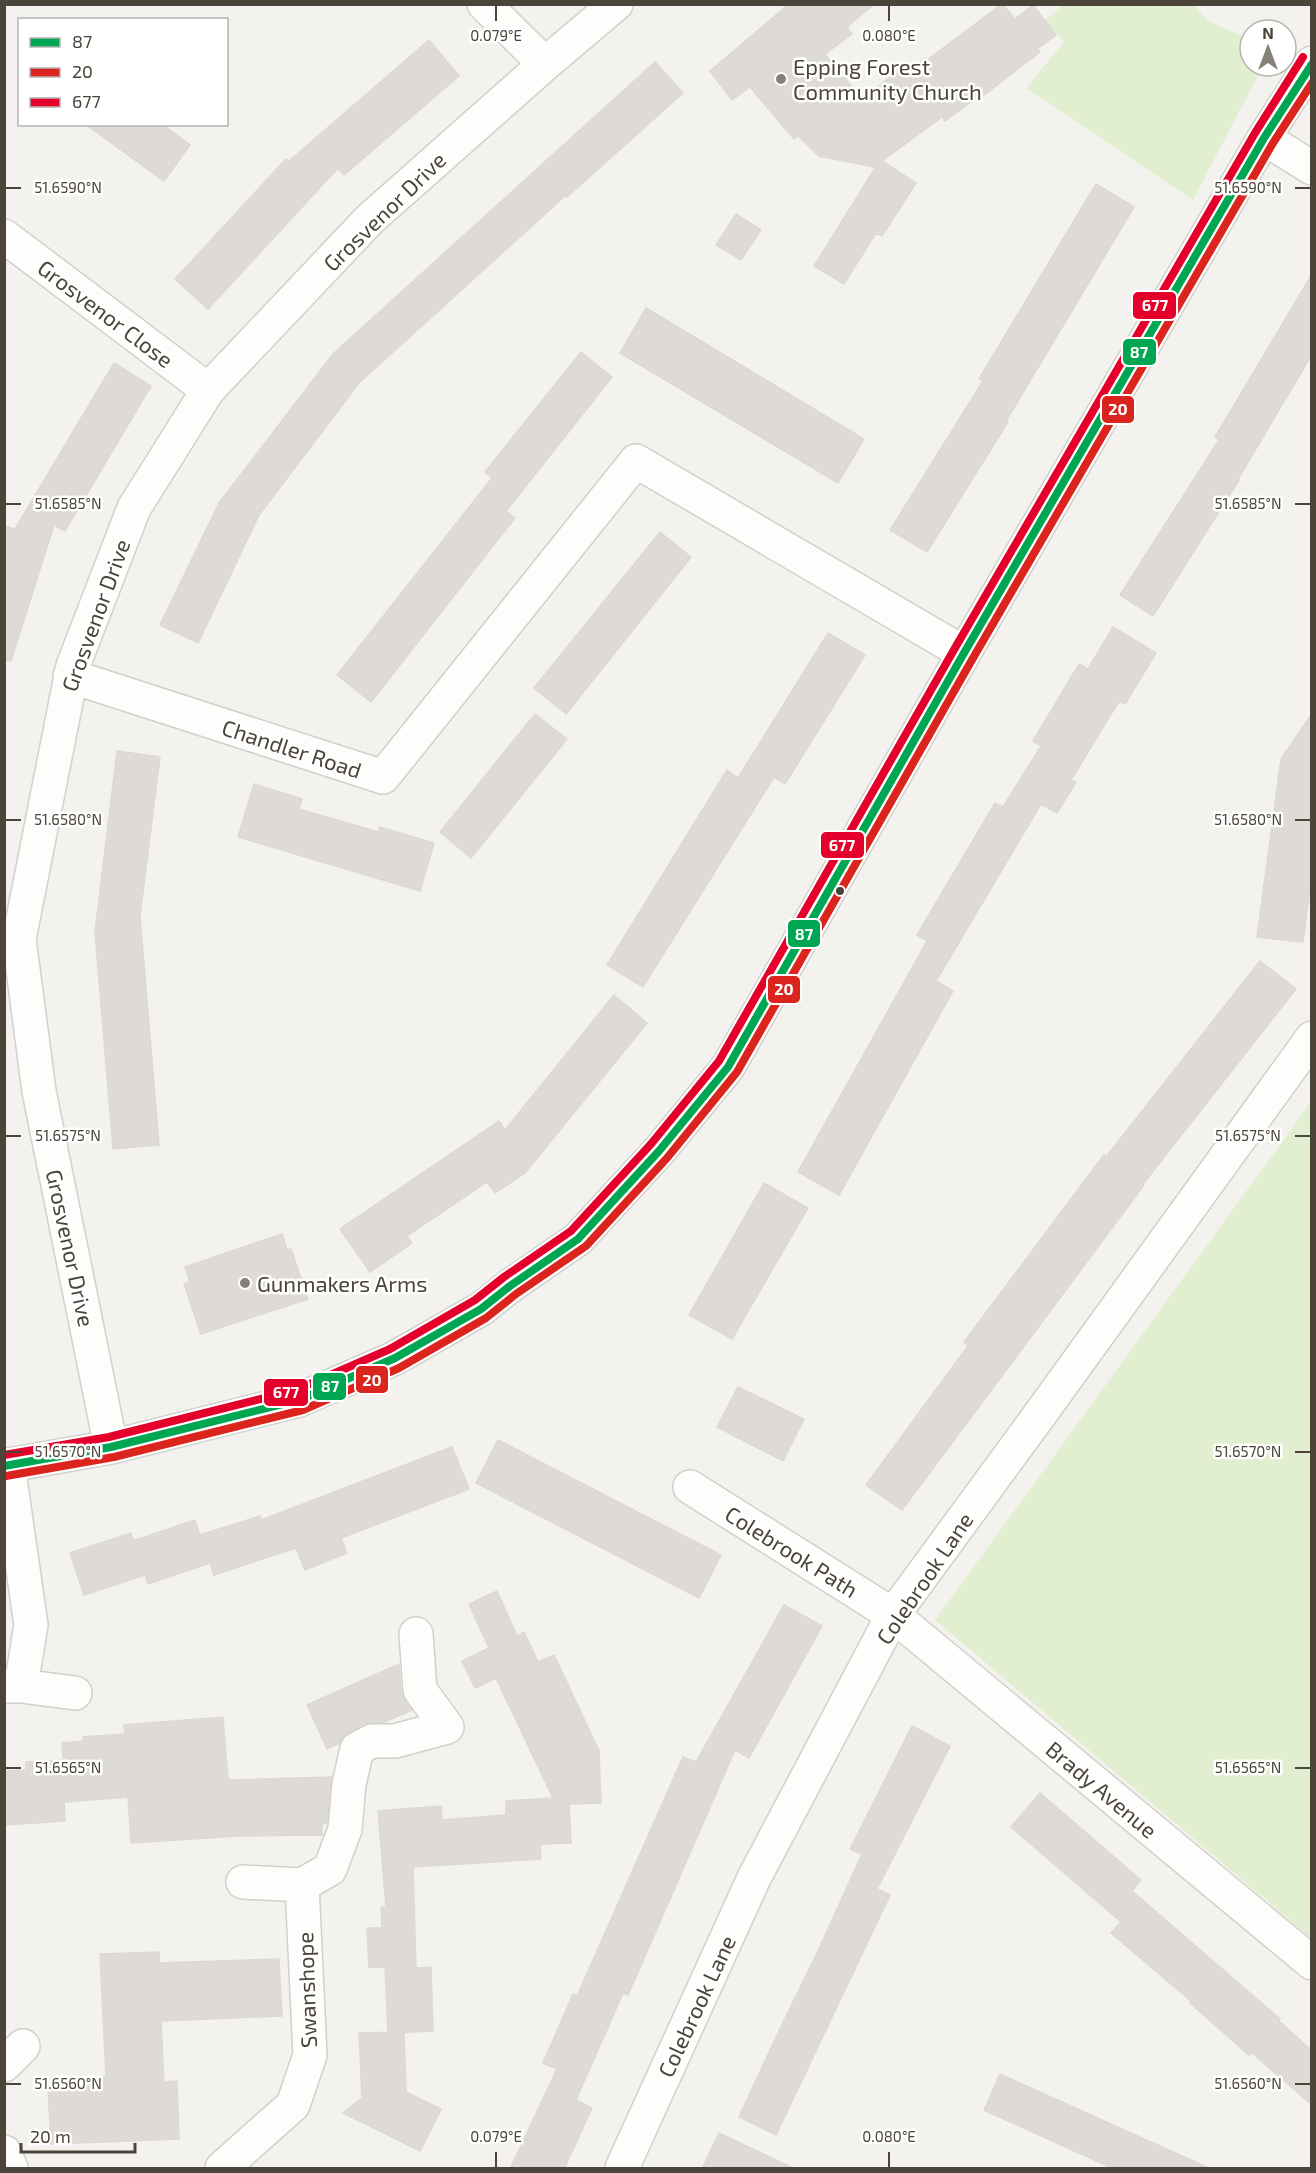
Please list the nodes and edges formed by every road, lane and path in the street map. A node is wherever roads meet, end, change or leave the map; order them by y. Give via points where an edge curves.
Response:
1 (484, 4) edge
2 (616, 4) edge
3 (1311, 63) edge
4 (545, 64) junction
5 (1264, 138) junction
6 (1311, 168) edge
7 (4, 236) edge
8 (208, 390) junction
9 (964, 653) junction
10 (70, 676) junction
11 (1311, 1038) edge
12 (111, 1447) junction
13 (6, 1465) edge
14 (690, 1487) dead end
15 (893, 1615) junction
16 (416, 1634) dead end
17 (13, 1686) edge
18 (75, 1692) dead end
19 (243, 1882) dead end
20 (302, 1885) junction
21 (1311, 1963) edge
22 (4, 2152) edge
23 (11, 2169) edge
24 (222, 2169) edge
25 (622, 2169) edge

1 - 4 street
2 - 4 street, Grosvenor Drive
3 - 5 street
4 - 8 street, Grosvenor Drive via 370,219
5 - 6 street
5 - 9 street
7 - 8 street, Grosvenor Close
8 - 10 street, Grosvenor Drive via 134,508
9 - 10 street, Chandler Road via 636,461 383,777
9 - 12 street via 728,1067 659,1151 578,1239 481,1309 395,1358 299,1400
10 - 12 street, Grosvenor Drive via 19,939 39,1092
11 - 15 street, Colebrook Lane
12 - 13 street
13 - 17 street via 31,1625
14 - 15 street, Colebrook Path
15 - 21 street, Brady Avenue
15 - 25 street, Colebrook Lane via 754,1878
16 - 20 street via 420,1690 447,1727 395,1741 372,1741 357,1749 338,1853 330,1869
17 - 18 street
19 - 20 street
20 - 24 street, Swanshope via 310,2055 293,2105
22 - 23 street

